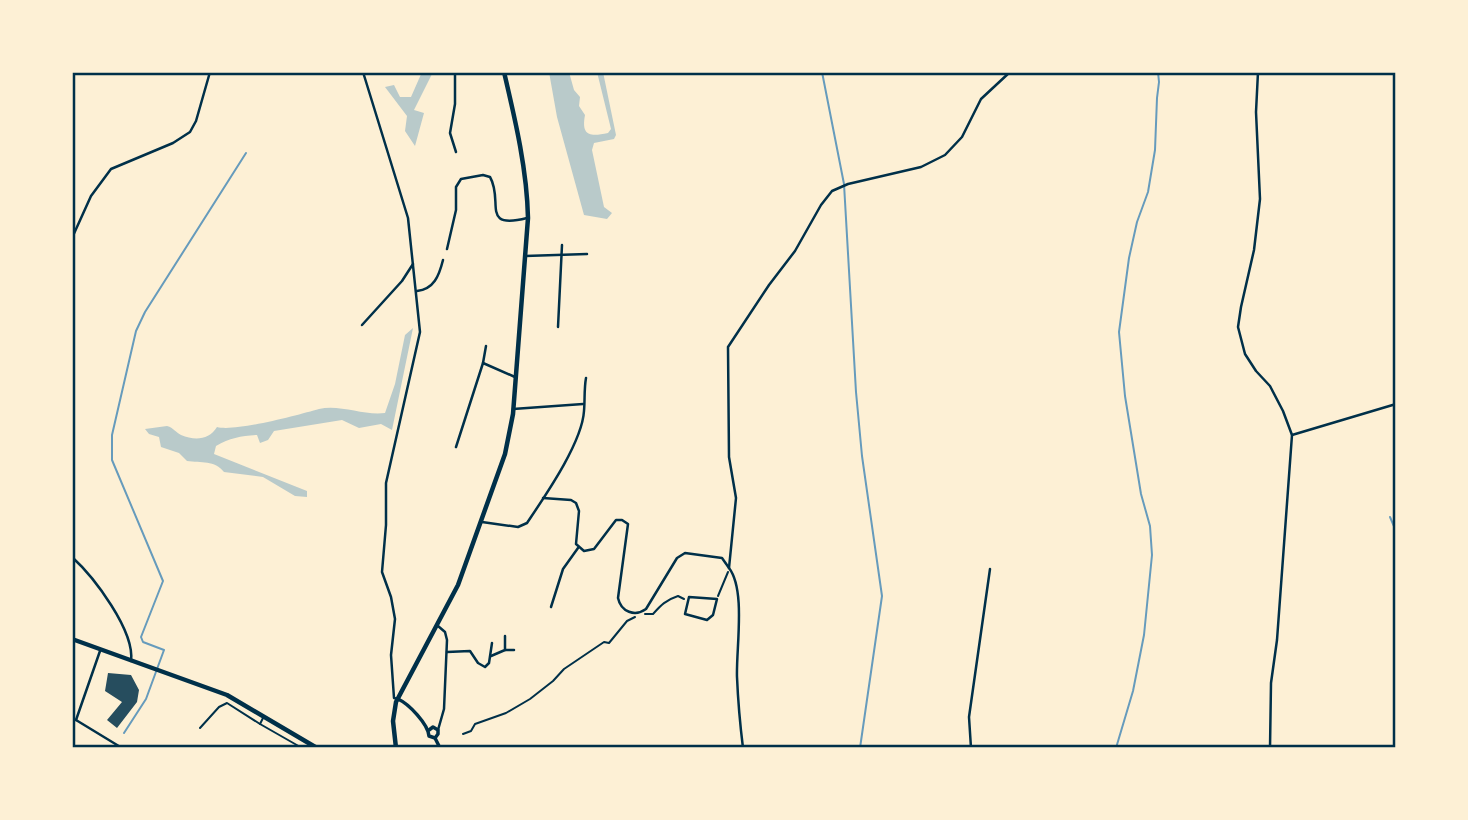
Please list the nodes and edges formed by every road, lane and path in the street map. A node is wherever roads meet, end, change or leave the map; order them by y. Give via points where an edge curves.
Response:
1 (210, 72) edge
2 (363, 72) edge
3 (455, 72) edge
4 (504, 72) edge
5 (1010, 72) edge
6 (1258, 72) edge
7 (456, 152) dead end
8 (528, 218) junction
9 (72, 238) edge
10 (562, 245) dead end
11 (447, 249) dead end
12 (587, 254) dead end
13 (562, 255) junction
14 (525, 256) junction
15 (443, 261) dead end
16 (413, 264) junction
17 (417, 291) junction
18 (362, 325) dead end
19 (558, 327) dead end
20 (486, 346) dead end
21 (483, 363) junction
22 (516, 377) junction
23 (586, 378) dead end
24 (583, 404) junction
25 (1396, 404) edge
26 (513, 409) junction
27 (1292, 435) junction
28 (456, 447) dead end
29 (543, 498) junction
30 (482, 522) junction
31 (578, 548) junction
32 (72, 557) edge
33 (729, 568) junction
34 (990, 569) dead end
35 (717, 599) junction
36 (688, 601) junction
37 (551, 607) dead end
38 (637, 613) junction
39 (438, 626) junction
40 (505, 636) dead end
41 (72, 639) edge
42 (492, 643) dead end
43 (505, 650) junction
44 (514, 650) dead end
45 (100, 651) junction
46 (447, 652) junction
47 (491, 656) junction
48 (131, 662) junction
49 (398, 699) junction
50 (264, 717) junction
51 (76, 720) junction
52 (72, 723) edge
53 (260, 724) junction
54 (201, 728) dead end
55 (429, 730) junction
56 (438, 730) junction
57 (463, 734) dead end
58 (435, 738) junction
59 (122, 748) edge
60 (302, 748) edge
61 (317, 748) edge
62 (397, 748) edge
63 (440, 748) edge
64 (743, 748) edge
65 (971, 748) edge
66 (1270, 748) edge

1 - 9 street via 190,132 111,169 91,196
2 - 16 street via 408,218
3 - 7 street via 450,133
4 - 8 main road
5 - 33 street via 981,99 962,137 945,155 921,167 832,191 729,347 729,457 736,498
6 - 27 street via 1260,199 1238,327 1245,354 1270,386
8 - 11 street via 499,218 490,177 461,179
8 - 14 main road
10 - 13 street
12 - 13 street
13 - 14 street
13 - 19 street
14 - 22 main road
15 - 17 street via 432,285
16 - 17 street
16 - 18 street
17 - 49 street via 420,332 386,483 382,572 395,619 392,683
20 - 21 street
21 - 22 street
21 - 28 street
22 - 26 main road
23 - 24 street
24 - 26 street
24 - 29 street via 573,446
25 - 27 street
26 - 30 main road via 503,463
27 - 66 street via 1271,683
29 - 30 street via 521,526
29 - 31 street via 576,503
30 - 39 main road
31 - 37 street via 563,569
31 - 38 street via 593,551 616,520 628,524 618,598 624,609
32 - 48 street via 95,581 119,620 131,649
33 - 35 path
33 - 38 street via 722,558 685,553 677,558 646,608
33 - 64 street via 738,592 737,674
34 - 65 street via 969,717
35 - 36 street via 689,597
35 - 36 street via 707,620 685,614
36 - 38 path via 678,596 664,601 653,614
38 - 57 path via 609,643 564,669 530,699
39 - 46 street via 447,636
39 - 49 main road
40 - 43 street
41 - 45 main road
42 - 47 street
43 - 44 street
43 - 47 street
45 - 48 main road
45 - 51 street
46 - 47 street via 471,651 485,667
46 - 56 street via 444,709
48 - 50 main road via 227,695
49 - 55 street
49 - 62 main road via 393,721
50 - 53 lane
50 - 61 main road
51 - 52 street
51 - 59 street
53 - 54 lane via 228,703
53 - 60 lane
55 - 56 street
55 - 58 street via 429,736
56 - 58 street
58 - 63 street

